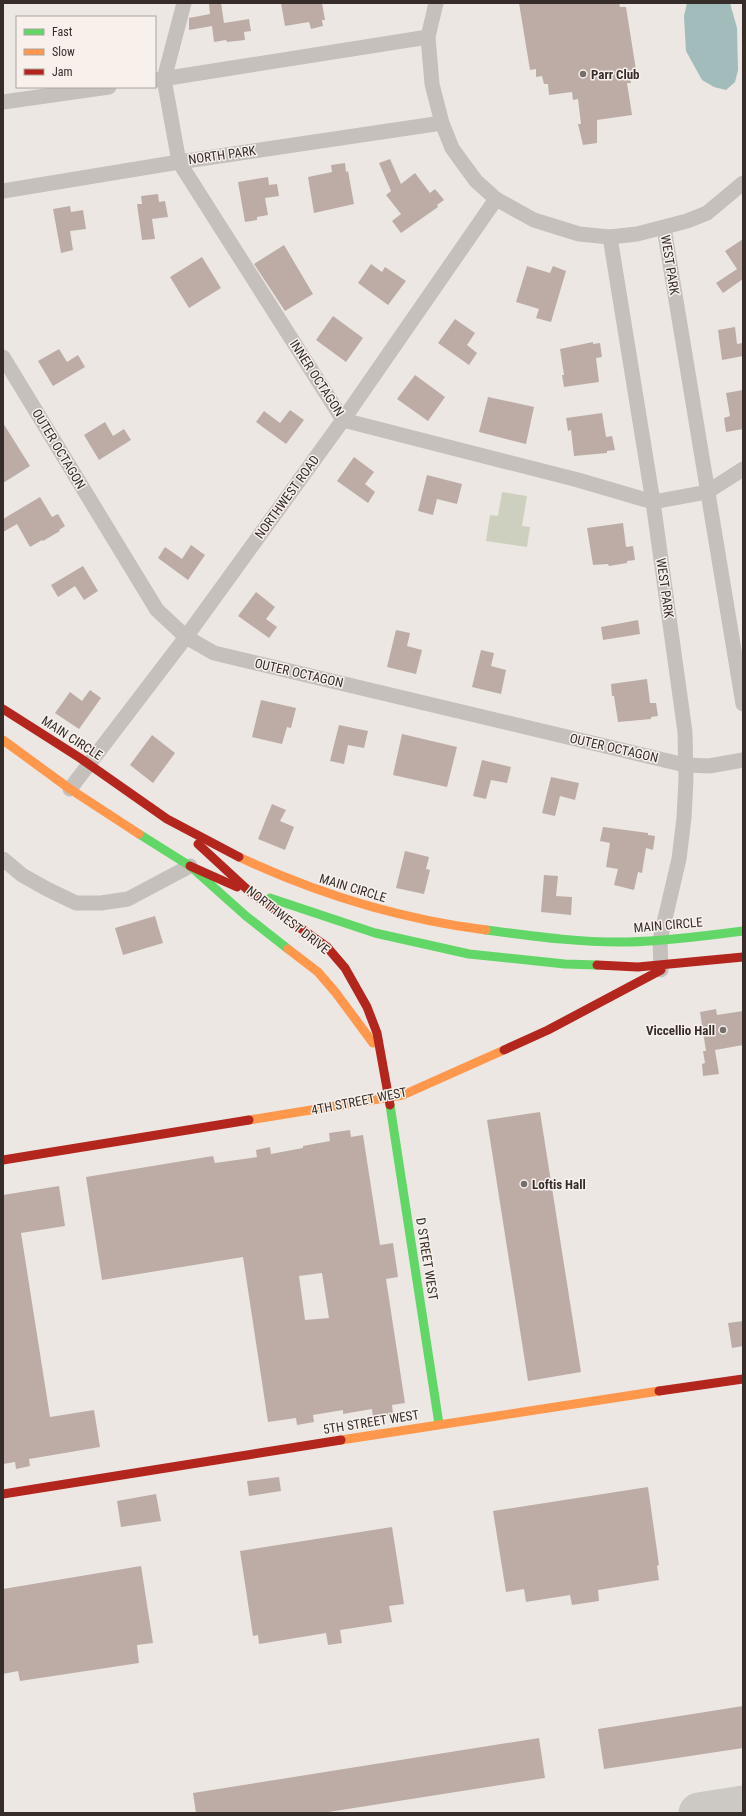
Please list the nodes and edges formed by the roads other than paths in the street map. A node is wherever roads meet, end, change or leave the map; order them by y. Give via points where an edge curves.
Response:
1 (184, 3) edge
2 (436, 3) edge
3 (428, 37) junction
4 (160, 80) edge
5 (102, 88) edge
6 (3, 102) edge
7 (442, 123) junction
8 (179, 162) junction
9 (743, 183) edge
10 (3, 191) edge
11 (496, 199) junction
12 (664, 228) junction
13 (610, 236) junction
14 (3, 357) edge
15 (343, 420) junction
16 (743, 469) edge
17 (707, 492) junction
18 (653, 502) junction
19 (186, 637) junction
20 (743, 704) edge
21 (3, 709) edge
22 (3, 740) edge
23 (743, 760) edge
24 (90, 765) junction
25 (686, 765) junction
26 (70, 789) junction
27 (179, 826) junction
28 (3, 859) edge
29 (190, 866) junction
30 (250, 892) junction
31 (743, 932) edge
32 (660, 940) junction
33 (743, 957) edge
34 (660, 967) junction
35 (381, 1053) junction
36 (390, 1097) junction
37 (3, 1160) edge
38 (743, 1379) edge
39 (439, 1424) junction
40 (3, 1494) edge

1 - 4 street, INNER OCTAGON
2 - 3 street
3 - 4 street
3 - 7 street via 432,84
4 - 8 street, INNER OCTAGON
5 - 6 street
7 - 8 street, NORTH PARK
7 - 11 street via 452,148 476,181
8 - 10 street, NORTH PARK
8 - 15 street, INNER OCTAGON
9 - 12 street via 707,213
11 - 13 street via 534,220 579,234
11 - 15 street, NORTHWEST ROAD
12 - 13 street
12 - 17 street, WEST PARK
13 - 18 street, WEST PARK
14 - 19 street, OUTER OCTAGON via 157,610
15 - 18 street, INNER OCTAGON via 578,480
15 - 19 street, NORTHWEST ROAD
16 - 17 street, INNER OCTAGON
17 - 18 street, INNER OCTAGON
17 - 20 street, WEST PARK
18 - 25 street, WEST PARK via 685,732
19 - 24 street, NORTHWEST ROAD
19 - 25 street, OUTER OCTAGON via 214,653
21 - 24 street, MAIN CIRCLE
22 - 26 street, NORTHWEST DRIVE
23 - 25 street, OUTER OCTAGON via 709,766
24 - 26 street, NORTHWEST ROAD
24 - 27 street, MAIN CIRCLE via 128,794
25 - 32 street, WEST PARK via 679,859
26 - 29 street, NORTHWEST DRIVE
27 - 30 street, NORTHWEST DRIVE
27 - 32 street, MAIN CIRCLE via 224,850 308,888 382,911 510,934 627,942
28 - 29 street via 22,875 76,903 128,899
29 - 30 street
29 - 35 street, NORTHWEST DRIVE via 246,916 318,972
30 - 34 street via 375,933 469,954 565,964
30 - 35 street, NORTHWEST DRIVE via 327,947 345,968 367,1007
31 - 32 street, MAIN CIRCLE
32 - 34 street
33 - 34 street
34 - 36 street, 4TH STREET WEST via 548,1030 403,1095
35 - 36 street, NORTHWEST DRIVE
36 - 37 street, 4TH STREET WEST
36 - 39 street, D STREET WEST
38 - 39 street, 5TH STREET WEST
39 - 40 street, 5TH STREET WEST

